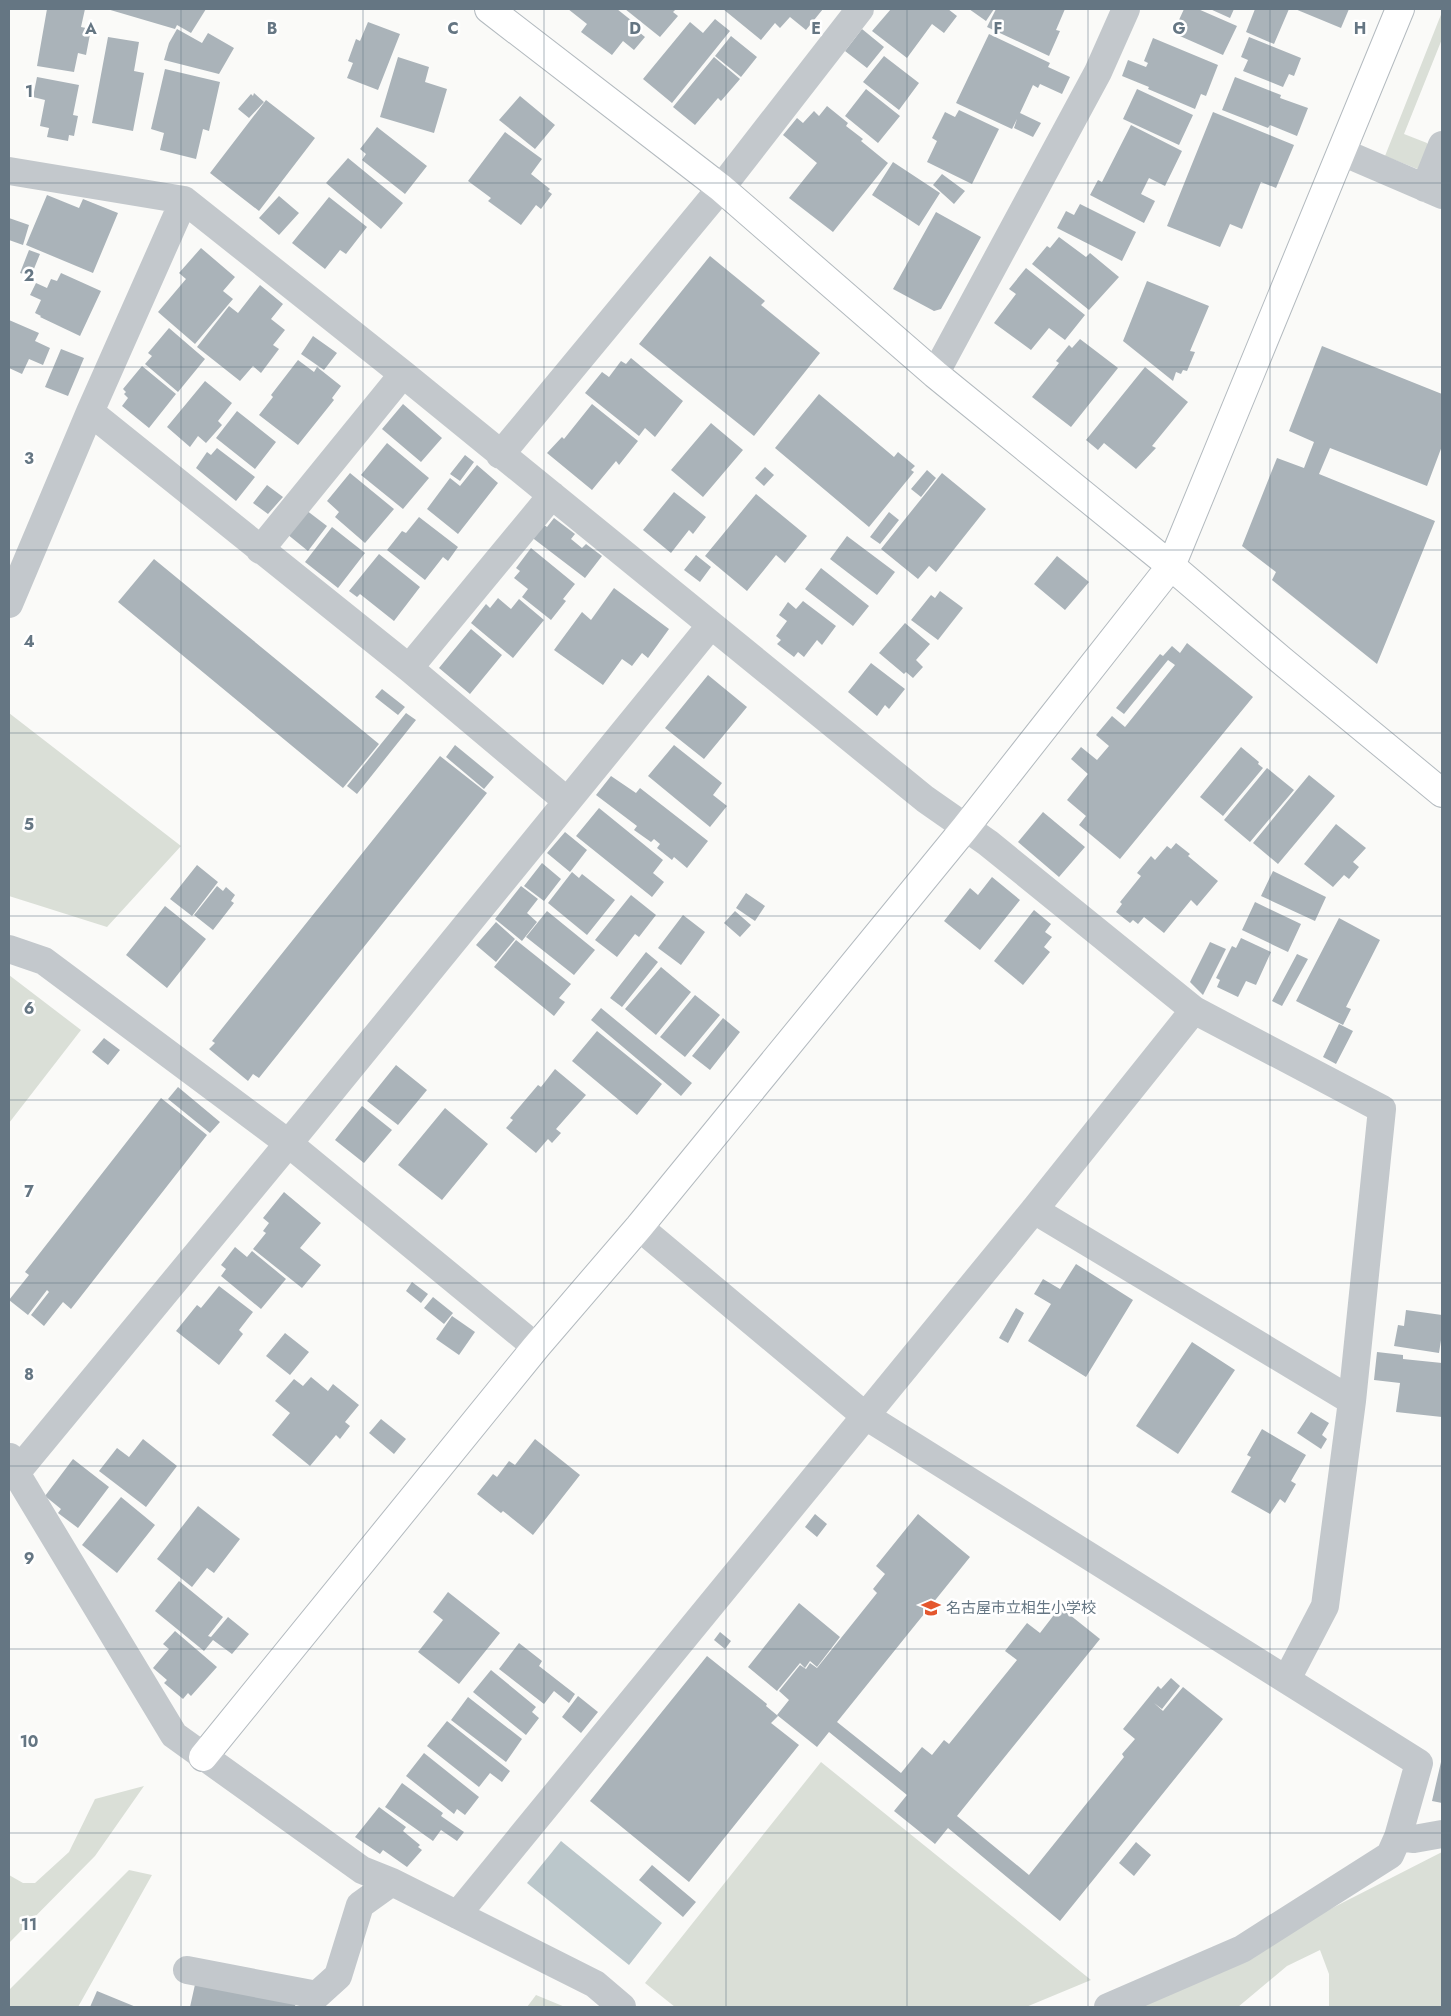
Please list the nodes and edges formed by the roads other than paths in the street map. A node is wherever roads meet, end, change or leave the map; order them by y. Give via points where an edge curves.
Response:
1 (860, 9) edge
2 (1126, 9) edge
3 (1400, 9) edge
4 (494, 10) edge
5 (1442, 145) edge
6 (1342, 152) junction
7 (9, 171) edge
8 (721, 188) junction
9 (1434, 191) edge
10 (184, 200) junction
11 (403, 374) junction
12 (935, 374) junction
13 (90, 412) junction
14 (500, 455) junction
15 (552, 496) junction
16 (260, 550) junction
17 (1171, 566) junction
18 (9, 604) edge
19 (711, 625) junction
20 (408, 668) junction
21 (1442, 793) edge
22 (567, 802) junction
23 (965, 828) junction
24 (9, 949) edge
25 (1194, 1010) junction
26 (288, 1143) junction
27 (1034, 1210) junction
28 (639, 1227) junction
29 (536, 1347) junction
30 (1352, 1402) junction
31 (864, 1415) junction
32 (12, 1463) edge
33 (1287, 1679) junction
34 (203, 1757) junction
35 (1442, 1834) edge
36 (1398, 1837) junction
37 (392, 1882) junction
38 (457, 1915) junction
39 (187, 1970) dead end
40 (622, 2007) edge
41 (1108, 2007) edge

1 - 8 street
2 - 12 street via 1098,72
3 - 6 street
4 - 8 street
5 - 9 street
6 - 9 street
6 - 17 street
7 - 10 street
8 - 12 street
8 - 14 street
10 - 11 street
10 - 13 street
11 - 14 street
11 - 16 street
12 - 17 street
13 - 16 street
13 - 18 street
14 - 15 street
15 - 19 street
15 - 20 street
16 - 20 street
17 - 21 street
17 - 23 street
19 - 22 street
19 - 23 street via 924,799
20 - 22 street
22 - 26 street
23 - 25 street via 988,843
23 - 28 street
24 - 26 street via 44,961
25 - 27 street
25 - 30 street via 1382,1109
26 - 29 street
26 - 32 street
27 - 30 street
27 - 31 street
28 - 29 street
28 - 31 street
29 - 34 street
30 - 33 street via 1325,1606
31 - 33 street
31 - 38 street
32 - 34 street via 174,1735
33 - 36 street via 1419,1763
34 - 37 street via 362,1870
35 - 36 street via 1414,1839
36 - 41 street via 1390,1855 1242,1949
37 - 38 street
37 - 39 street via 360,1905 338,1976 317,1995
38 - 40 street via 594,1984

